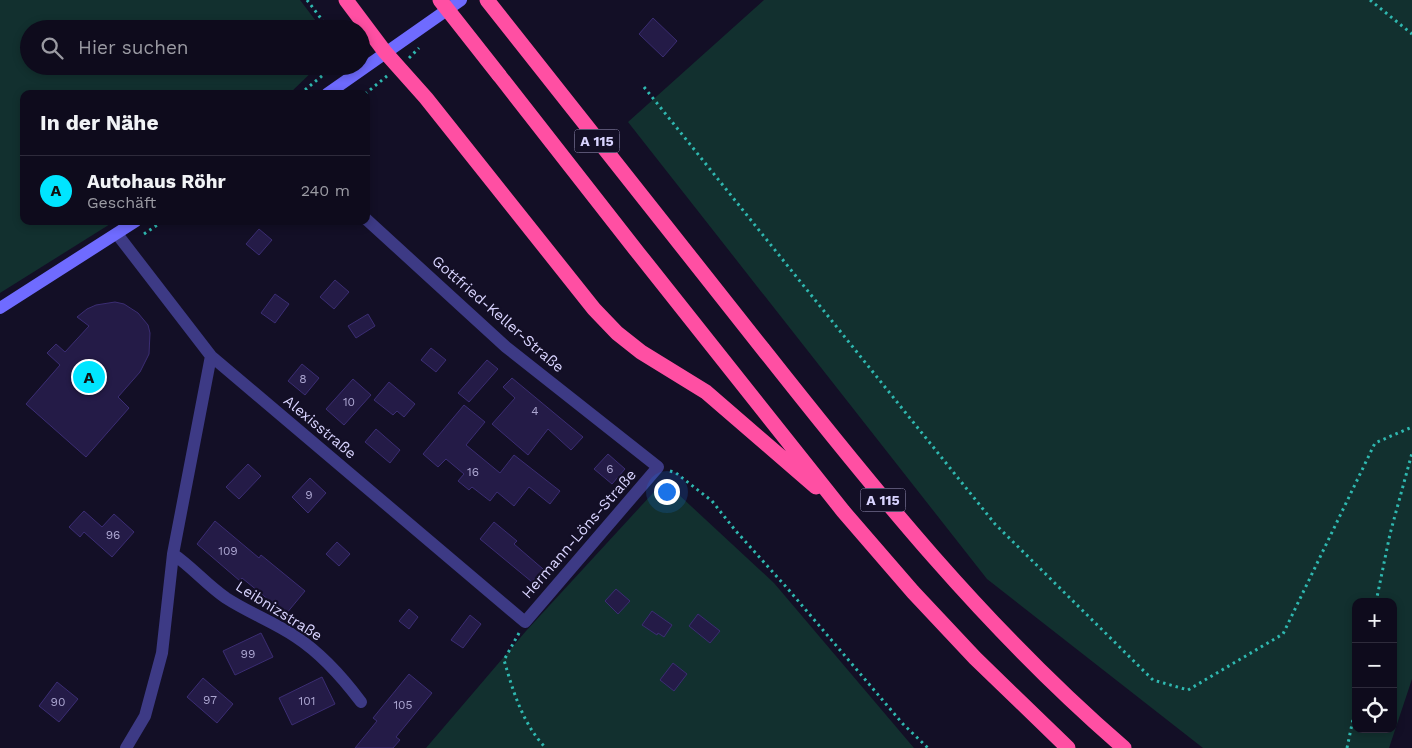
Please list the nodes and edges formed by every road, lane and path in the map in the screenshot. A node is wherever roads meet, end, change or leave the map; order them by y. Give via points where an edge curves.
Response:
1 (307, 0) edge
2 (346, 0) edge
3 (440, 0) edge
4 (460, 0) edge
5 (487, 0) edge
6 (1370, 0) edge
7 (322, 20) edge
8 (361, 20) edge
9 (370, 32) edge
10 (1412, 34) edge
11 (385, 52) junction
12 (370, 63) edge
13 (323, 75) edge
14 (353, 75) edge
15 (376, 85) dead end
16 (644, 87) dead end
17 (305, 90) edge
18 (333, 90) edge
19 (370, 90) edge
20 (370, 223) edge
21 (130, 225) edge
22 (117, 234) junction
23 (0, 308) edge
24 (211, 356) junction
25 (1412, 427) edge
26 (1412, 453) edge
27 (658, 467) junction
28 (843, 510) junction
29 (173, 554) junction
30 (1377, 598) edge
31 (525, 622) junction
32 (361, 702) dead end
33 (1352, 724) edge
34 (126, 748) edge
35 (546, 748) edge
36 (928, 748) edge
37 (1068, 748) edge
38 (1124, 748) edge
39 (1347, 748) edge

1 - 7 path
2 - 8 highway
3 - 28 highway, A 115, bridge
4 - 11 main road
5 - 38 highway, A 115 via 882,498 998,629
6 - 10 path
9 - 11 highway
11 - 12 main road
11 - 28 highway via 426,98 605,321 640,352 706,392
13 - 17 path
14 - 18 main road
15 - 19 path
16 - 25 path via 995,524 1153,680 1188,690 1283,634 1375,443
20 - 27 street, Gottfried-Keller-Straße via 506,347
21 - 22 main road
22 - 23 main road
22 - 24 street, Alexisstraße
24 - 29 street
24 - 31 street, Alexisstraße
26 - 30 path
27 - 31 street, Hermann-Löns-Straße
27 - 36 path via 676,473 712,501 903,724
28 - 37 highway, A 115 via 962,644
29 - 32 street, Leibnizstraße via 224,596 298,638 345,680
29 - 34 street via 162,653 145,716
31 - 35 path via 504,660 514,694 536,737
33 - 39 path

